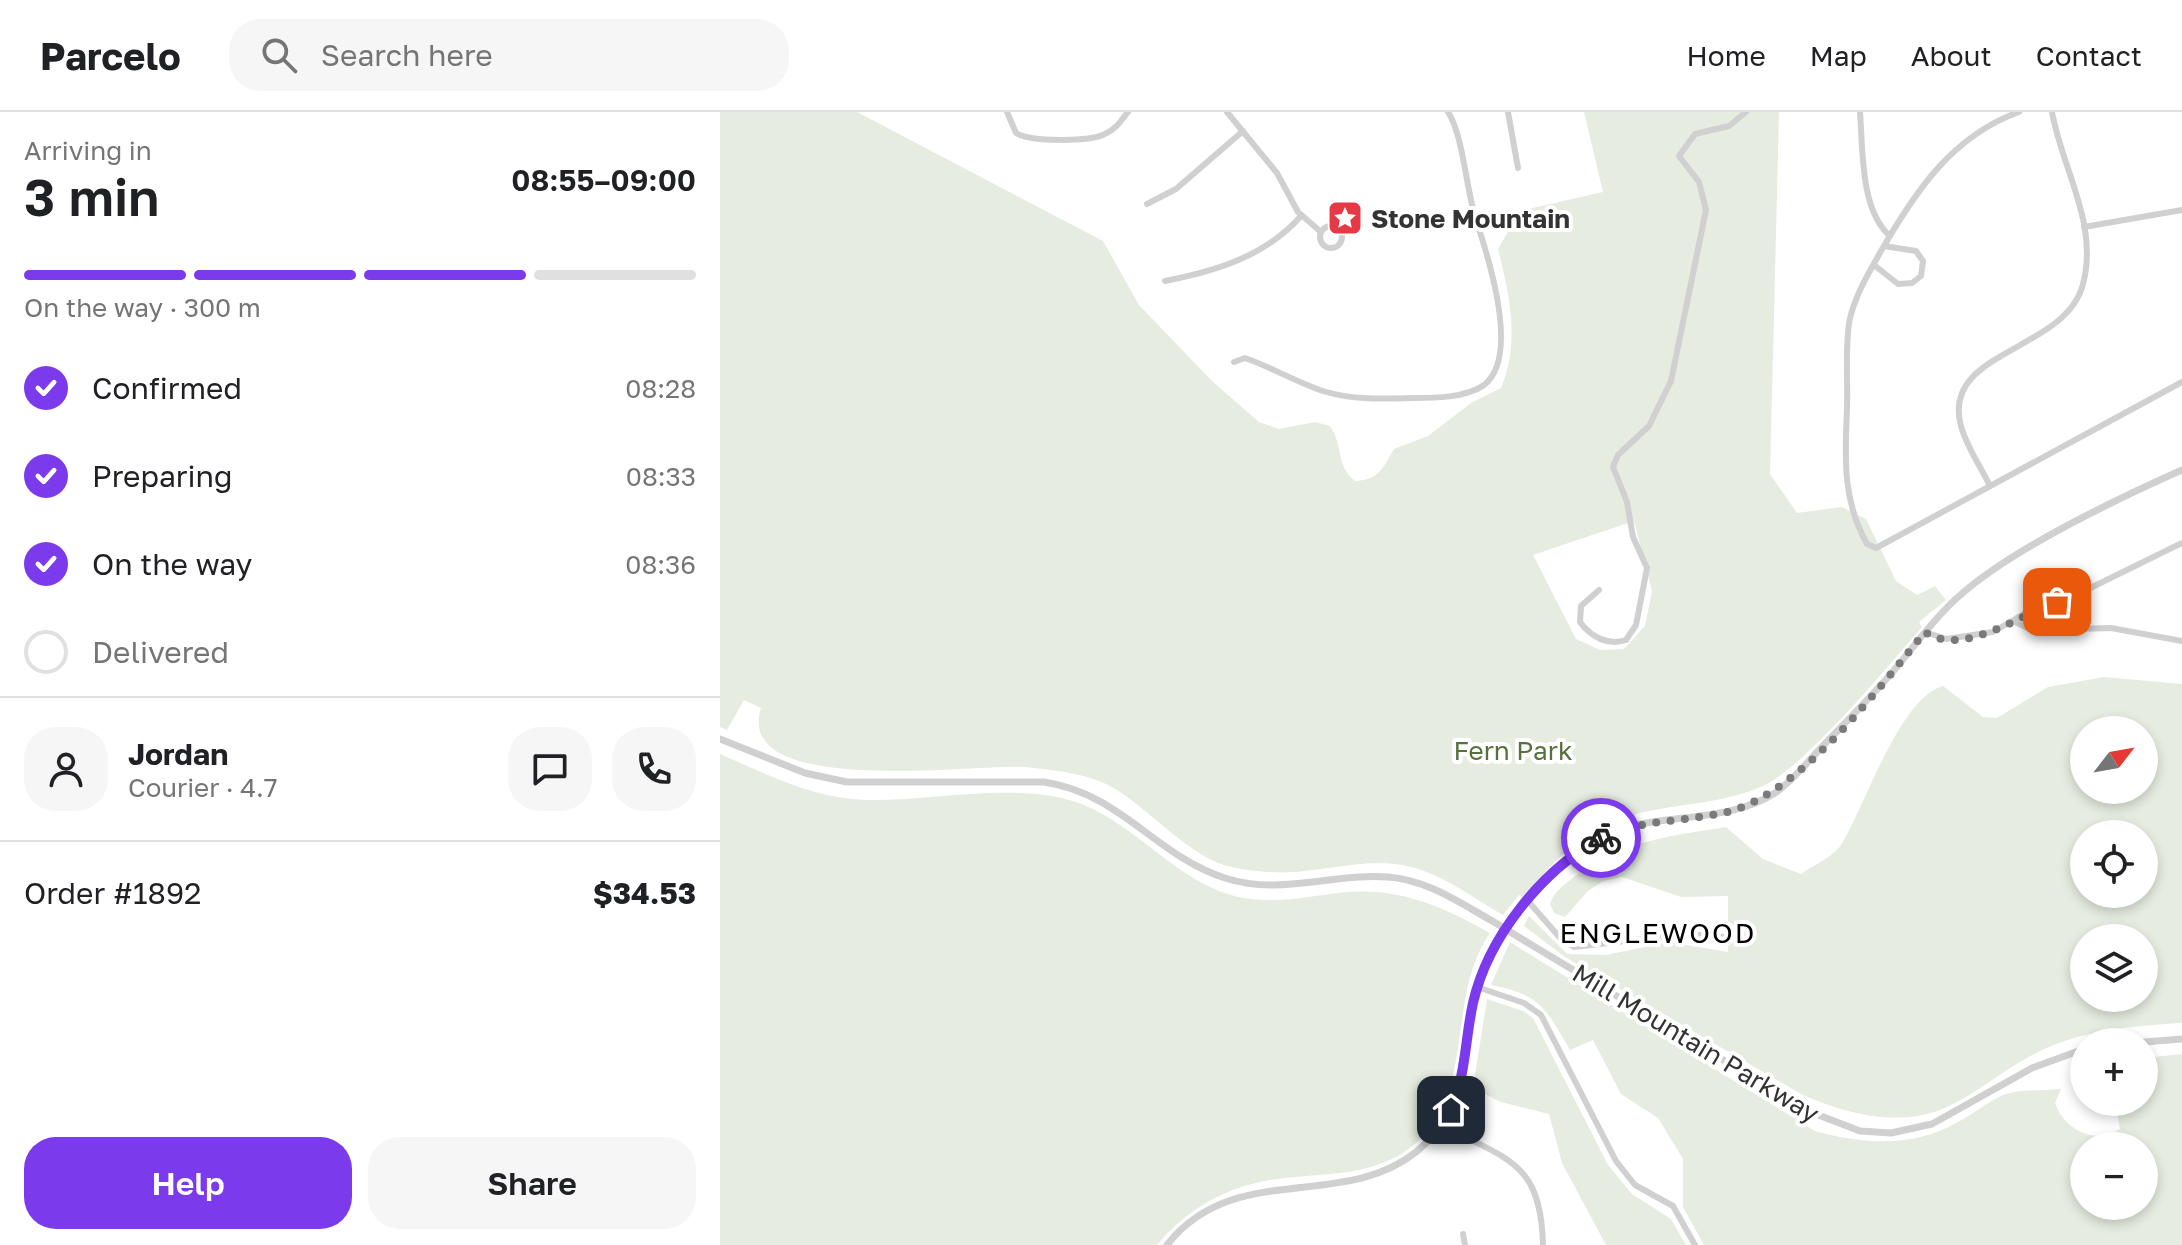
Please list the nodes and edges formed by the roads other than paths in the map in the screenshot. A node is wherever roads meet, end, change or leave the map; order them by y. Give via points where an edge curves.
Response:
1 (1007, 112) edge
2 (1128, 112) edge
3 (1227, 112) edge
4 (1448, 112) edge
5 (1508, 112) edge
6 (1746, 112) edge
7 (1860, 112) edge
8 (2019, 112) edge
9 (2052, 112) edge
10 (1243, 131) junction
11 (1518, 168) dead end
12 (1147, 204) dead end
13 (2182, 210) edge
14 (1301, 216) junction
15 (2084, 227) junction
16 (1321, 232) dead end
17 (1890, 236) junction
18 (1884, 246) junction
19 (1874, 265) junction
20 (1165, 281) dead end
21 (1234, 362) dead end
22 (2182, 382) edge
23 (2182, 470) edge
24 (1990, 486) junction
25 (2182, 543) edge
26 (1599, 590) dead end
27 (2013, 621) junction
28 (1925, 632) junction
29 (2182, 641) edge
30 (720, 739) edge
31 (1528, 901) junction
32 (1724, 937) dead end
33 (1477, 987) junction
34 (2182, 1039) edge
35 (2158, 1041) edge
36 (2070, 1054) edge
37 (1442, 1125) junction
38 (1463, 1234) dead end
39 (1167, 1245) edge
40 (1465, 1245) edge
41 (1543, 1245) edge
42 (1695, 1245) edge

1 - 2 street via 1016,133 1028,139 1101,136
3 - 10 street
4 - 21 street via 1496,294 1501,344 1492,377 1473,390 1447,395 1344,397 1245,358
5 - 11 street
6 - 26 street via 1729,126 1695,134 1679,156 1699,182 1706,210 1671,381 1649,426 1618,455 1613,467 1647,568 1634,631 1626,640 1598,638 1580,622 1581,606
7 - 17 street via 1875,216
8 - 17 street via 1989,125 1951,154 1918,190
9 - 15 street
10 - 12 street via 1176,189
10 - 14 street via 1277,173
13 - 15 street
14 - 16 street
14 - 20 street via 1243,259
15 - 24 street via 2084,282 2070,311 2051,329 1980,367 1963,393 1961,428
17 - 18 street
18 - 19 street
18 - 19 street via 1916,251 1923,261 1921,276 1898,284
19 - 24 street via 1849,323 1845,479 1852,513 1869,546 1876,548
22 - 24 street
23 - 28 street via 2001,566 1957,598
25 - 27 street
27 - 28 street via 1981,636 1946,639
27 - 29 street via 2032,630 2111,628
28 - 31 street via 1865,703 1775,793 1729,812 1638,825 1604,836 1575,854
30 - 36 street, Mill Mountain Parkway, bridge via 805,773 847,782 1044,782 1070,788 1102,800 1195,865 1228,879 1278,886 1369,877 1406,880 1442,892 1808,1111 1860,1131 1891,1133 1932,1124 2032,1068
31 - 32 street via 1574,947 1686,934
31 - 33 street via 1490,956
33 - 37 street via 1460,1085
33 - 42 street via 1524,1003 1541,1015 1616,1161 1635,1185 1673,1206
34 - 35 street
37 - 39 street via 1417,1152 1378,1174 1242,1196 1193,1220
37 - 41 street via 1506,1157 1525,1174 1540,1214
38 - 40 street

